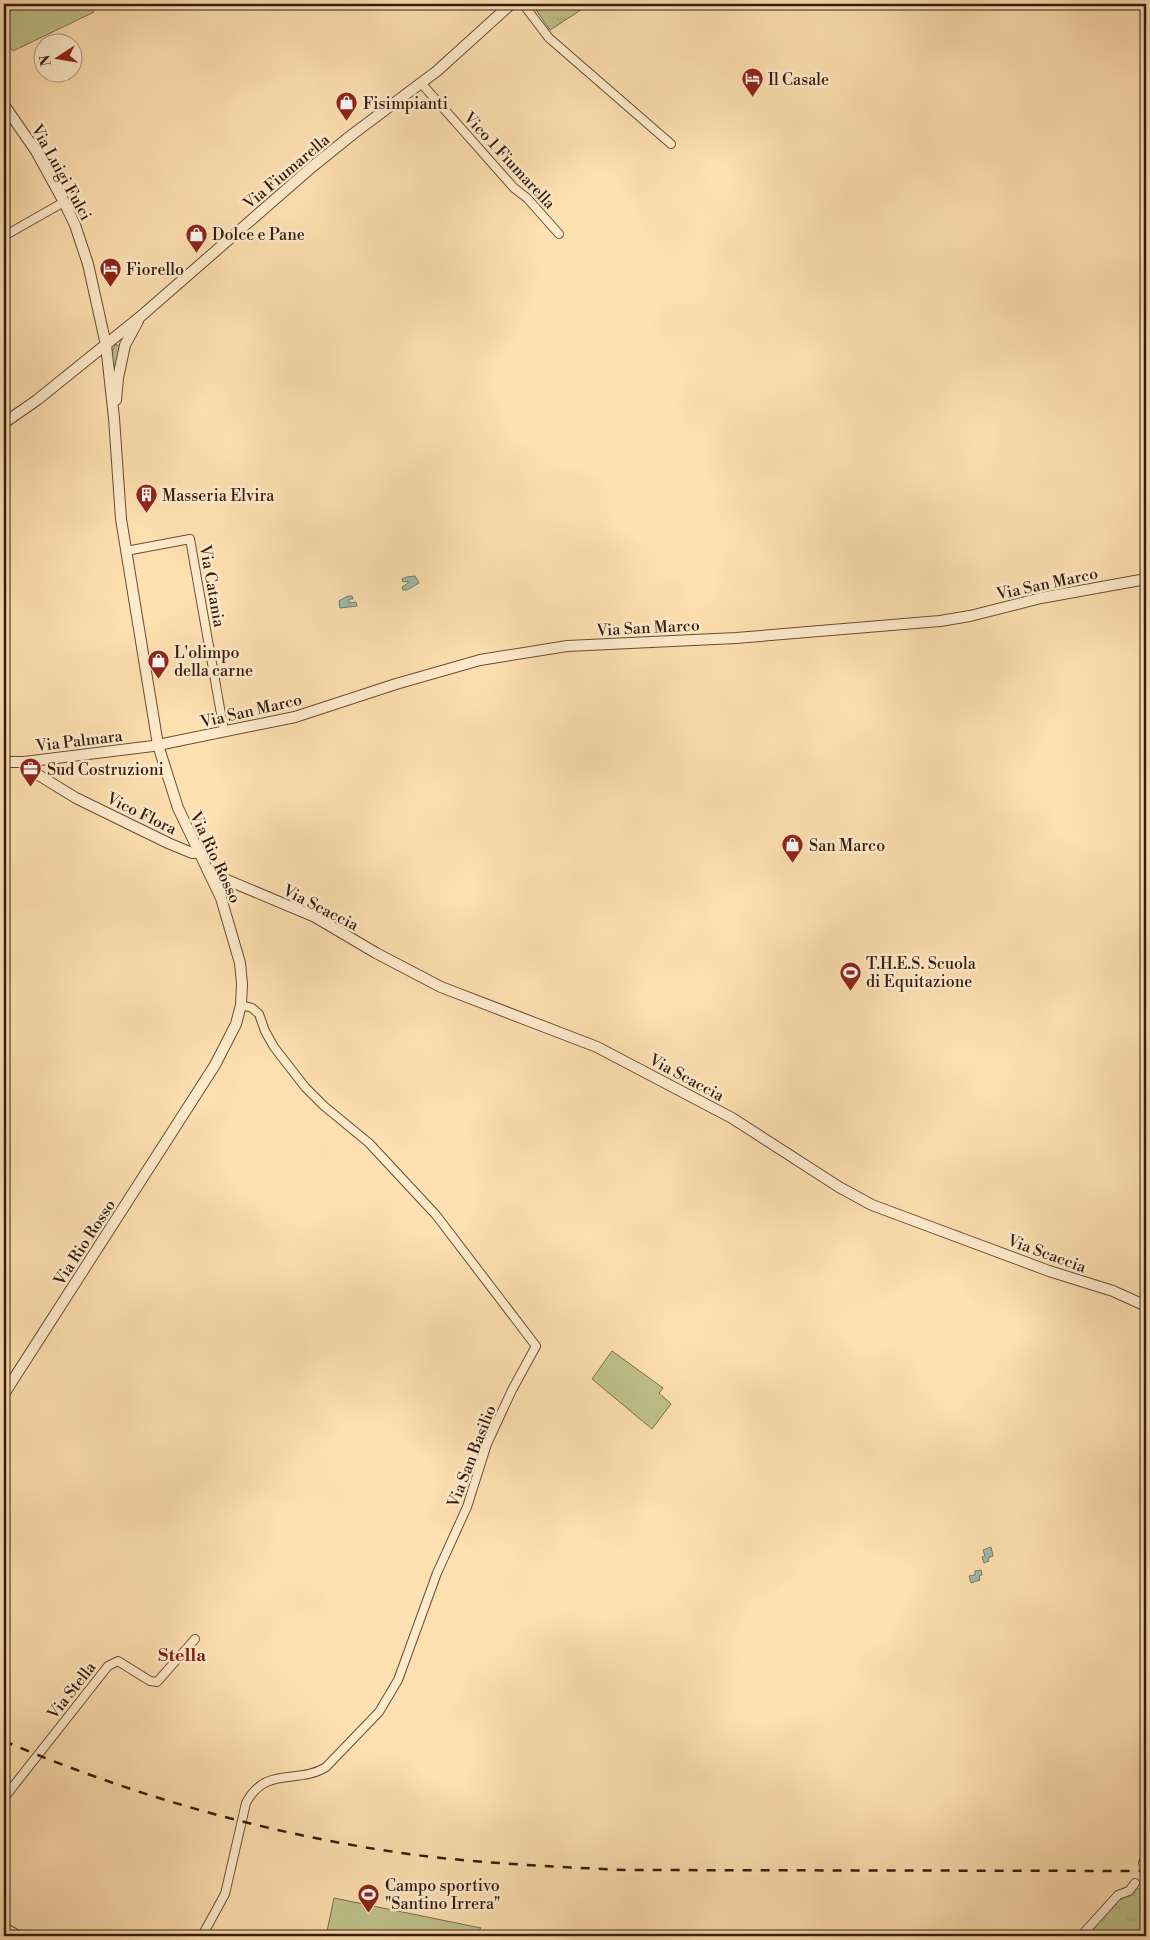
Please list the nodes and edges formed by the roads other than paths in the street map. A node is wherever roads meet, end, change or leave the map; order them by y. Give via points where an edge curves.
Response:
1 (511, 4) edge
2 (523, 4) edge
3 (421, 83) junction
4 (4, 105) edge
5 (671, 144) dead end
6 (64, 202) junction
7 (558, 234) dead end
8 (4, 236) edge
9 (140, 317) junction
10 (116, 337) junction
11 (106, 345) junction
12 (125, 345) junction
13 (114, 418) junction
14 (4, 423) edge
15 (126, 551) junction
16 (1146, 579) edge
17 (224, 732) junction
18 (158, 745) junction
19 (4, 762) edge
20 (24, 762) junction
21 (200, 853) junction
22 (212, 877) junction
23 (241, 1006) junction
24 (1146, 1306) edge
25 (4, 1394) edge
26 (195, 1638) dead end
27 (4, 1798) edge
28 (1135, 1883) dead end
29 (4, 1928) edge
30 (18, 1936) edge
31 (202, 1936) edge
32 (1081, 1936) edge

1 - 3 street, Via Fiumarella
2 - 5 street via 549,38
3 - 7 street, Vico 1 Fiumarella
3 - 9 street, Via Fiumarella via 312,167
4 - 6 street, Via Luigi Fulci via 36,151
6 - 8 street
6 - 11 street, Via Luigi Fulci via 88,264
9 - 10 street, Via Fiumarella
9 - 12 street
10 - 11 street, Via Fiumarella
10 - 12 street
11 - 13 street, Via Luigi Fulci
11 - 14 street, Via Fiumarella
12 - 13 street
13 - 15 street, Via Rio Rosso
15 - 17 street, Via Catania via 190,539
15 - 18 street, Via Rio Rosso
16 - 17 street, Via San Marco via 940,621 736,638 567,646 492,658 396,684 295,717
17 - 18 street, Via San Marco
18 - 20 street, Via Palmara
18 - 21 street, Via Rio Rosso via 178,808
19 - 20 street, Via Palmara
20 - 21 street, Vico Flora via 27,768 76,798 168,843
21 - 22 street, Via Rio Rosso
22 - 23 street, Via Rio Rosso via 240,963
22 - 24 street, Via Scaccia via 220,877 315,918 441,988 597,1047 732,1118 872,1205 1048,1271 1113,1291
23 - 25 street, Via Rio Rosso via 236,1024 215,1065
23 - 31 street, Via San Basilio via 260,1014 274,1047 305,1087 369,1143 436,1215 536,1346 487,1444 467,1507 437,1573 389,1698 319,1772 271,1780 252,1792 246,1803 225,1894
26 - 27 street, Via Stella via 157,1682 118,1661 108,1666
28 - 32 street via 1129,1891 1118,1895
29 - 30 street

